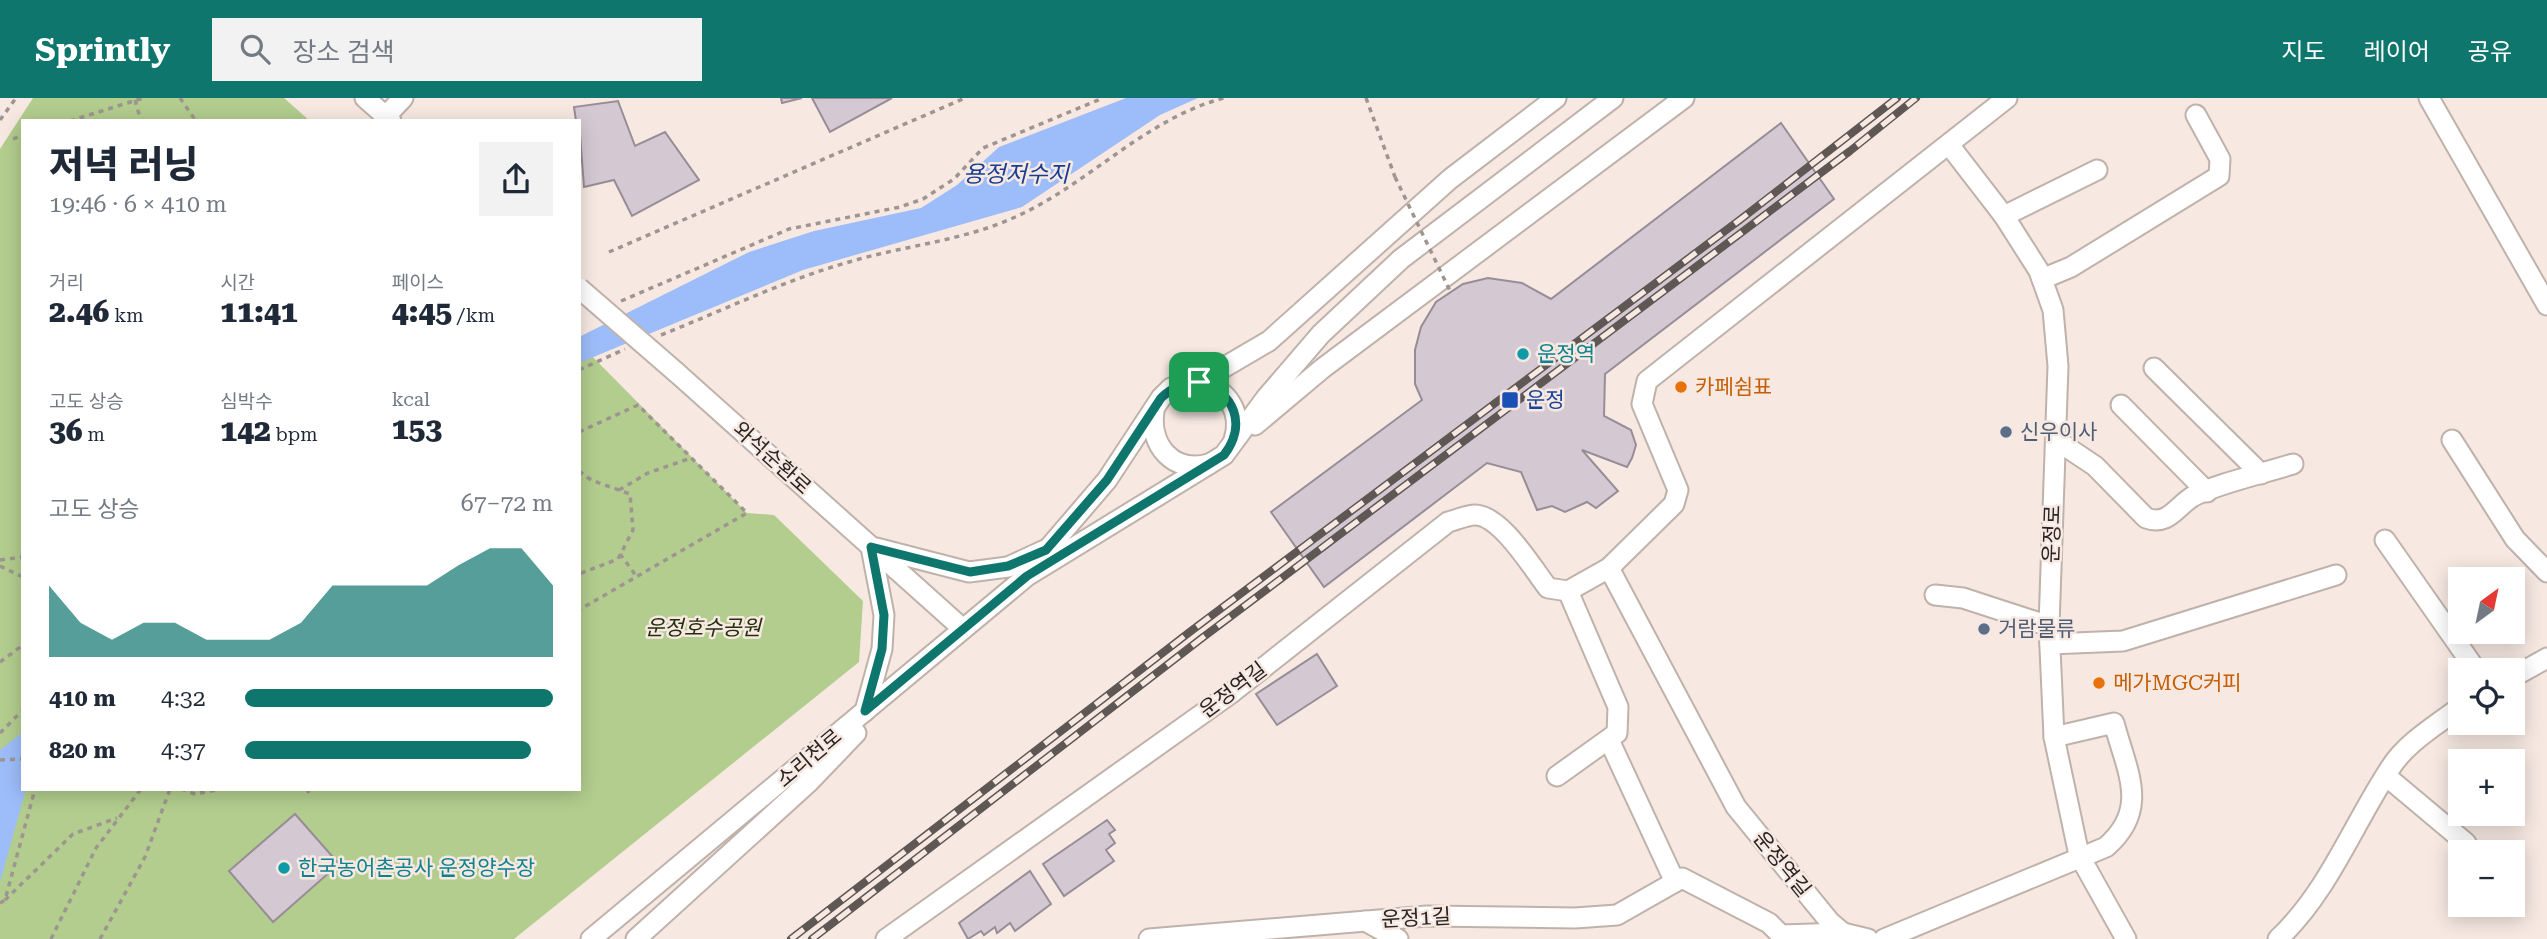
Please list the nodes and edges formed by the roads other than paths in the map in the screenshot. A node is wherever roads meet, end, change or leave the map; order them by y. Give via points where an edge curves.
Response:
1 (365, 98) edge
2 (403, 98) edge
3 (1556, 98) edge
4 (1614, 98) edge
5 (1684, 98) edge
6 (2007, 98) edge
7 (2429, 98) edge
8 (2196, 115) dead end
9 (389, 118) edge
10 (1950, 146) junction
11 (2097, 170) dead end
12 (2004, 216) junction
13 (2042, 279) junction
14 (581, 290) edge
15 (2547, 305) edge
16 (2154, 368) dead end
17 (1199, 382) junction
18 (2121, 405) dead end
19 (1154, 411) junction
20 (2056, 440) junction
21 (2452, 440) dead end
22 (1233, 444) junction
23 (1213, 462) junction
24 (2293, 464) dead end
25 (2261, 474) junction
26 (2207, 492) junction
27 (2385, 540) dead end
28 (871, 547) junction
29 (1046, 550) junction
30 (1609, 568) junction
31 (2547, 572) edge
32 (2336, 575) dead end
33 (1027, 576) junction
34 (1568, 591) junction
35 (1935, 596) dead end
36 (963, 629) junction
37 (2049, 635) junction
38 (2468, 658) edge
39 (2547, 658) edge
40 (922, 664) junction
41 (2525, 670) edge
42 (865, 711) junction
43 (2448, 716) edge
44 (2054, 737) junction
45 (1609, 740) junction
46 (1558, 776) dead end
47 (2386, 776) junction
48 (2462, 840) edge
49 (2079, 856) junction
50 (1675, 882) junction
51 (1364, 921) junction
52 (1843, 933) junction
53 (591, 939) edge
54 (636, 939) edge
55 (886, 939) edge
56 (1149, 939) edge
57 (1398, 939) edge
58 (1868, 939) edge
59 (1884, 939) edge
60 (2126, 939) edge
61 (2278, 939) edge

1 - 9 street
2 - 9 street
3 - 17 street via 1450,179 1269,341
4 - 22 street via 1401,259 1321,334 1265,398
5 - 22 street via 1323,368
6 - 10 street
7 - 15 street
8 - 13 street via 2220,159 2219,176 2213,183 2071,267
10 - 12 street, 운정로
10 - 30 street via 1647,381 1642,404 1678,490 1674,505
11 - 12 street
12 - 13 street, 운정로
13 - 20 street, 운정로 via 2053,310 2058,366
14 - 28 street, 와석순환로, bridge
16 - 25 street
17 - 19 street via 1171,388
17 - 22 street via 1213,386 1233,405 1237,418
18 - 26 street
19 - 23 street via 1152,425 1163,452 1187,466
19 - 29 street via 1107,480
20 - 26 street via 2095,466 2146,518 2157,522
20 - 37 street, 운정로
21 - 31 street via 2515,539
22 - 23 street
23 - 33 street
24 - 25 street
25 - 26 street
27 - 38 street
28 - 29 street via 970,572 1008,566
28 - 36 street, 와석순환로
28 - 42 street via 884,615 882,649
29 - 33 street
30 - 34 street
30 - 52 street, 운정역길 via 1736,807
32 - 37 street via 2123,640
33 - 36 street, 소리천로
34 - 45 street via 1618,707 1617,733
34 - 55 street, 운정역길 via 1548,588 1490,519 1474,515 1448,522 1230,694
35 - 37 street via 1963,598
36 - 40 street, 소리천로
37 - 44 street, 운정로
39 - 41 street
40 - 42 street, 소리천로
40 - 54 street via 808,782
42 - 53 street, 소리천로
43 - 47 street via 2415,741
44 - 49 street, 운정로
44 - 49 street via 2114,723 2134,797 2121,834 2106,847
45 - 46 street
45 - 50 street
47 - 48 street
47 - 61 street via 2339,859 2294,924
49 - 59 street
49 - 60 street, 운정로
50 - 51 street, 운정1길 via 1617,915 1427,916
50 - 52 street via 1682,878 1769,923 1781,936
51 - 56 street, 운정1길
51 - 57 street
52 - 58 street

